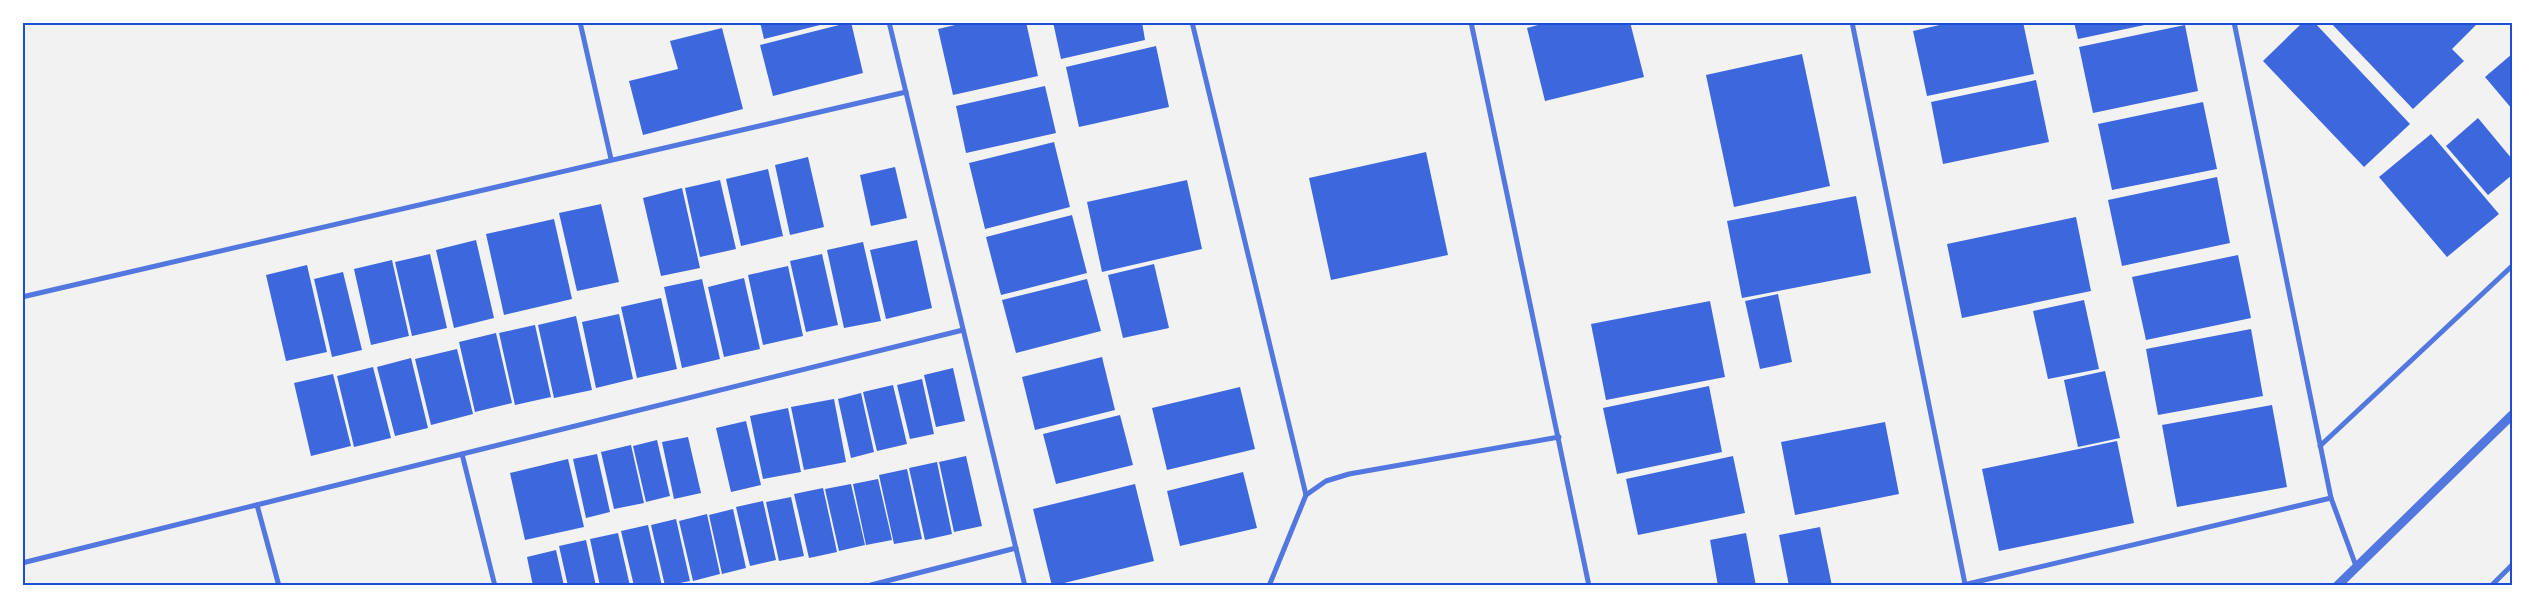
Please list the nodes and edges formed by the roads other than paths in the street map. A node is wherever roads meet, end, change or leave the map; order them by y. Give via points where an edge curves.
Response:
1 (580, 22) edge
2 (889, 22) edge
3 (1192, 22) edge
4 (1471, 22) edge
5 (1852, 22) edge
6 (2236, 24) edge
7 (906, 92) junction
8 (611, 159) junction
9 (2512, 266) edge
10 (22, 297) edge
11 (963, 330) junction
12 (2512, 415) edge
13 (1559, 437) junction
14 (2320, 446) junction
15 (462, 454) junction
16 (1306, 496) junction
17 (2331, 498) junction
18 (257, 505) junction
19 (1016, 548) junction
20 (22, 563) edge
21 (2512, 565) edge
22 (2356, 566) junction
23 (1962, 585) edge
24 (279, 586) edge
25 (495, 586) edge
26 (867, 586) edge
27 (1025, 586) edge
28 (1269, 586) edge
29 (1589, 586) edge
30 (2337, 586) edge
31 (2491, 586) edge

1 - 8 street
2 - 7 street
3 - 16 street
4 - 13 street
5 - 23 street
6 - 14 street
7 - 8 street
7 - 11 street
8 - 10 street
9 - 14 street
11 - 15 street
11 - 19 street
12 - 22 street
13 - 16 street via 1349,474 1326,481
13 - 29 street
14 - 17 street
15 - 18 street
15 - 25 street
16 - 28 street
17 - 22 street
17 - 23 street
18 - 20 street
18 - 24 street
19 - 26 street
19 - 27 street
21 - 31 street
22 - 30 street

